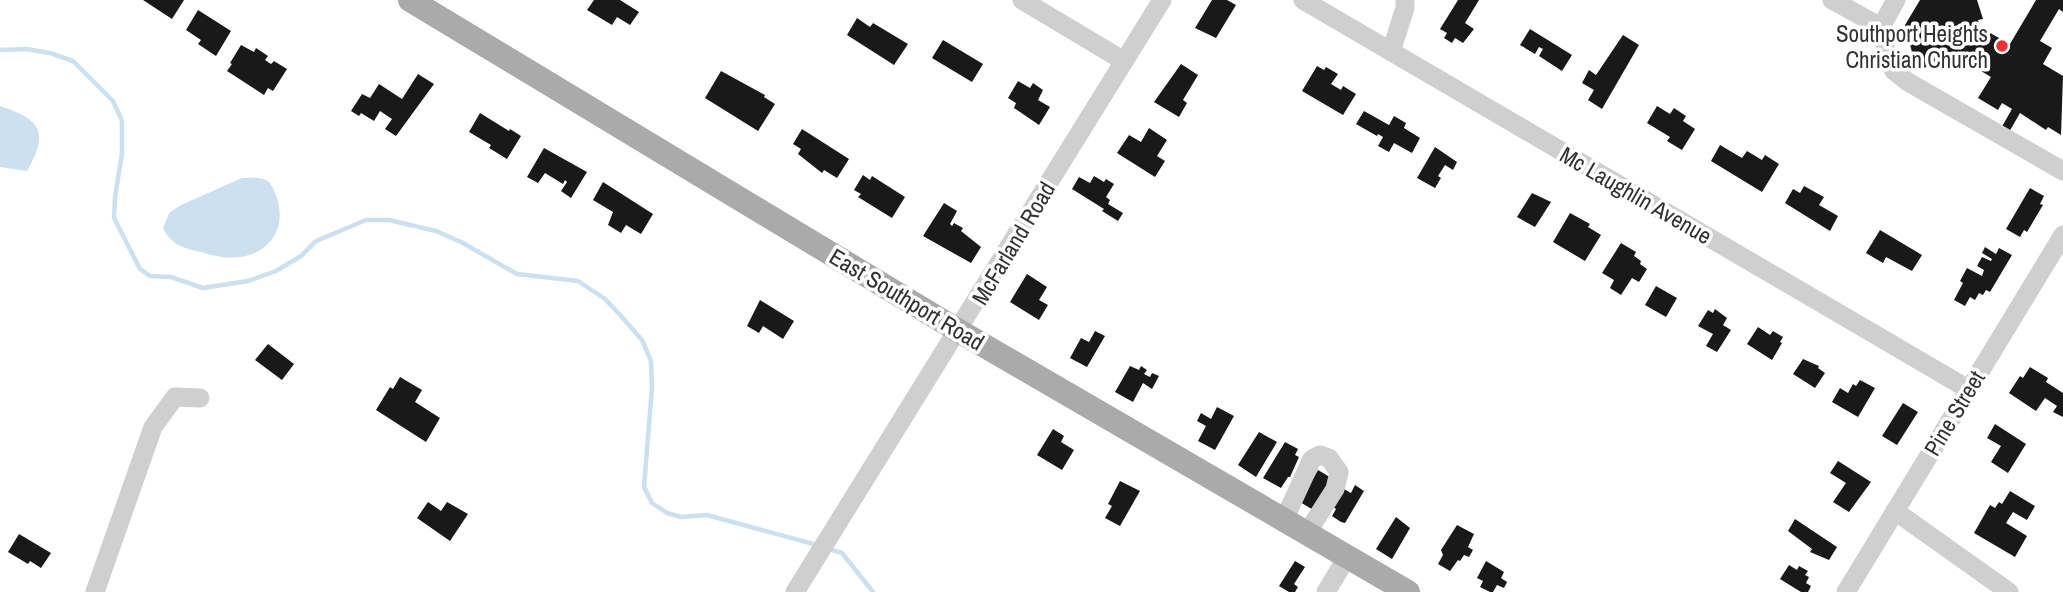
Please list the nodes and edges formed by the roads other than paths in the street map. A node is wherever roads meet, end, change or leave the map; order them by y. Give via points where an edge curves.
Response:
1 (410, 0) edge
2 (1022, 0) edge
3 (1162, 0) edge
4 (1303, 0) edge
5 (1405, 0) edge
6 (1832, 0) edge
7 (1896, 0) edge
8 (1881, 27) junction
9 (1391, 52) junction
10 (1124, 61) junction
11 (2063, 171) edge
12 (2063, 235) edge
13 (959, 331) junction
14 (1968, 390) junction
15 (200, 398) dead end
16 (1895, 511) junction
17 (1283, 520) junction
18 (1307, 533) junction
19 (1347, 557) junction
20 (797, 590) edge
21 (95, 592) edge
22 (1326, 592) edge
23 (1408, 592) edge
24 (1846, 592) edge
25 (2009, 592) edge

1 - 13 main road, East Southport Road
2 - 10 street
3 - 10 street, McFarland Road
4 - 9 street, Mc Laughlin Avenue
5 - 9 street
6 - 8 street
7 - 8 street
8 - 11 street via 1894,71
9 - 14 street, Mc Laughlin Avenue
10 - 13 street, McFarland Road
12 - 14 street, Pine Street
13 - 17 main road, East Southport Road
13 - 20 street, McFarland Road
14 - 16 street, Pine Street
15 - 21 street via 175,397 153,427
16 - 24 street, Pine Street
16 - 25 street
17 - 18 main road, East Southport Road
17 - 18 street via 1312,459 1320,454 1329,458 1339,472 1338,482
18 - 19 main road, East Southport Road
19 - 22 street
19 - 23 main road, East Southport Road

